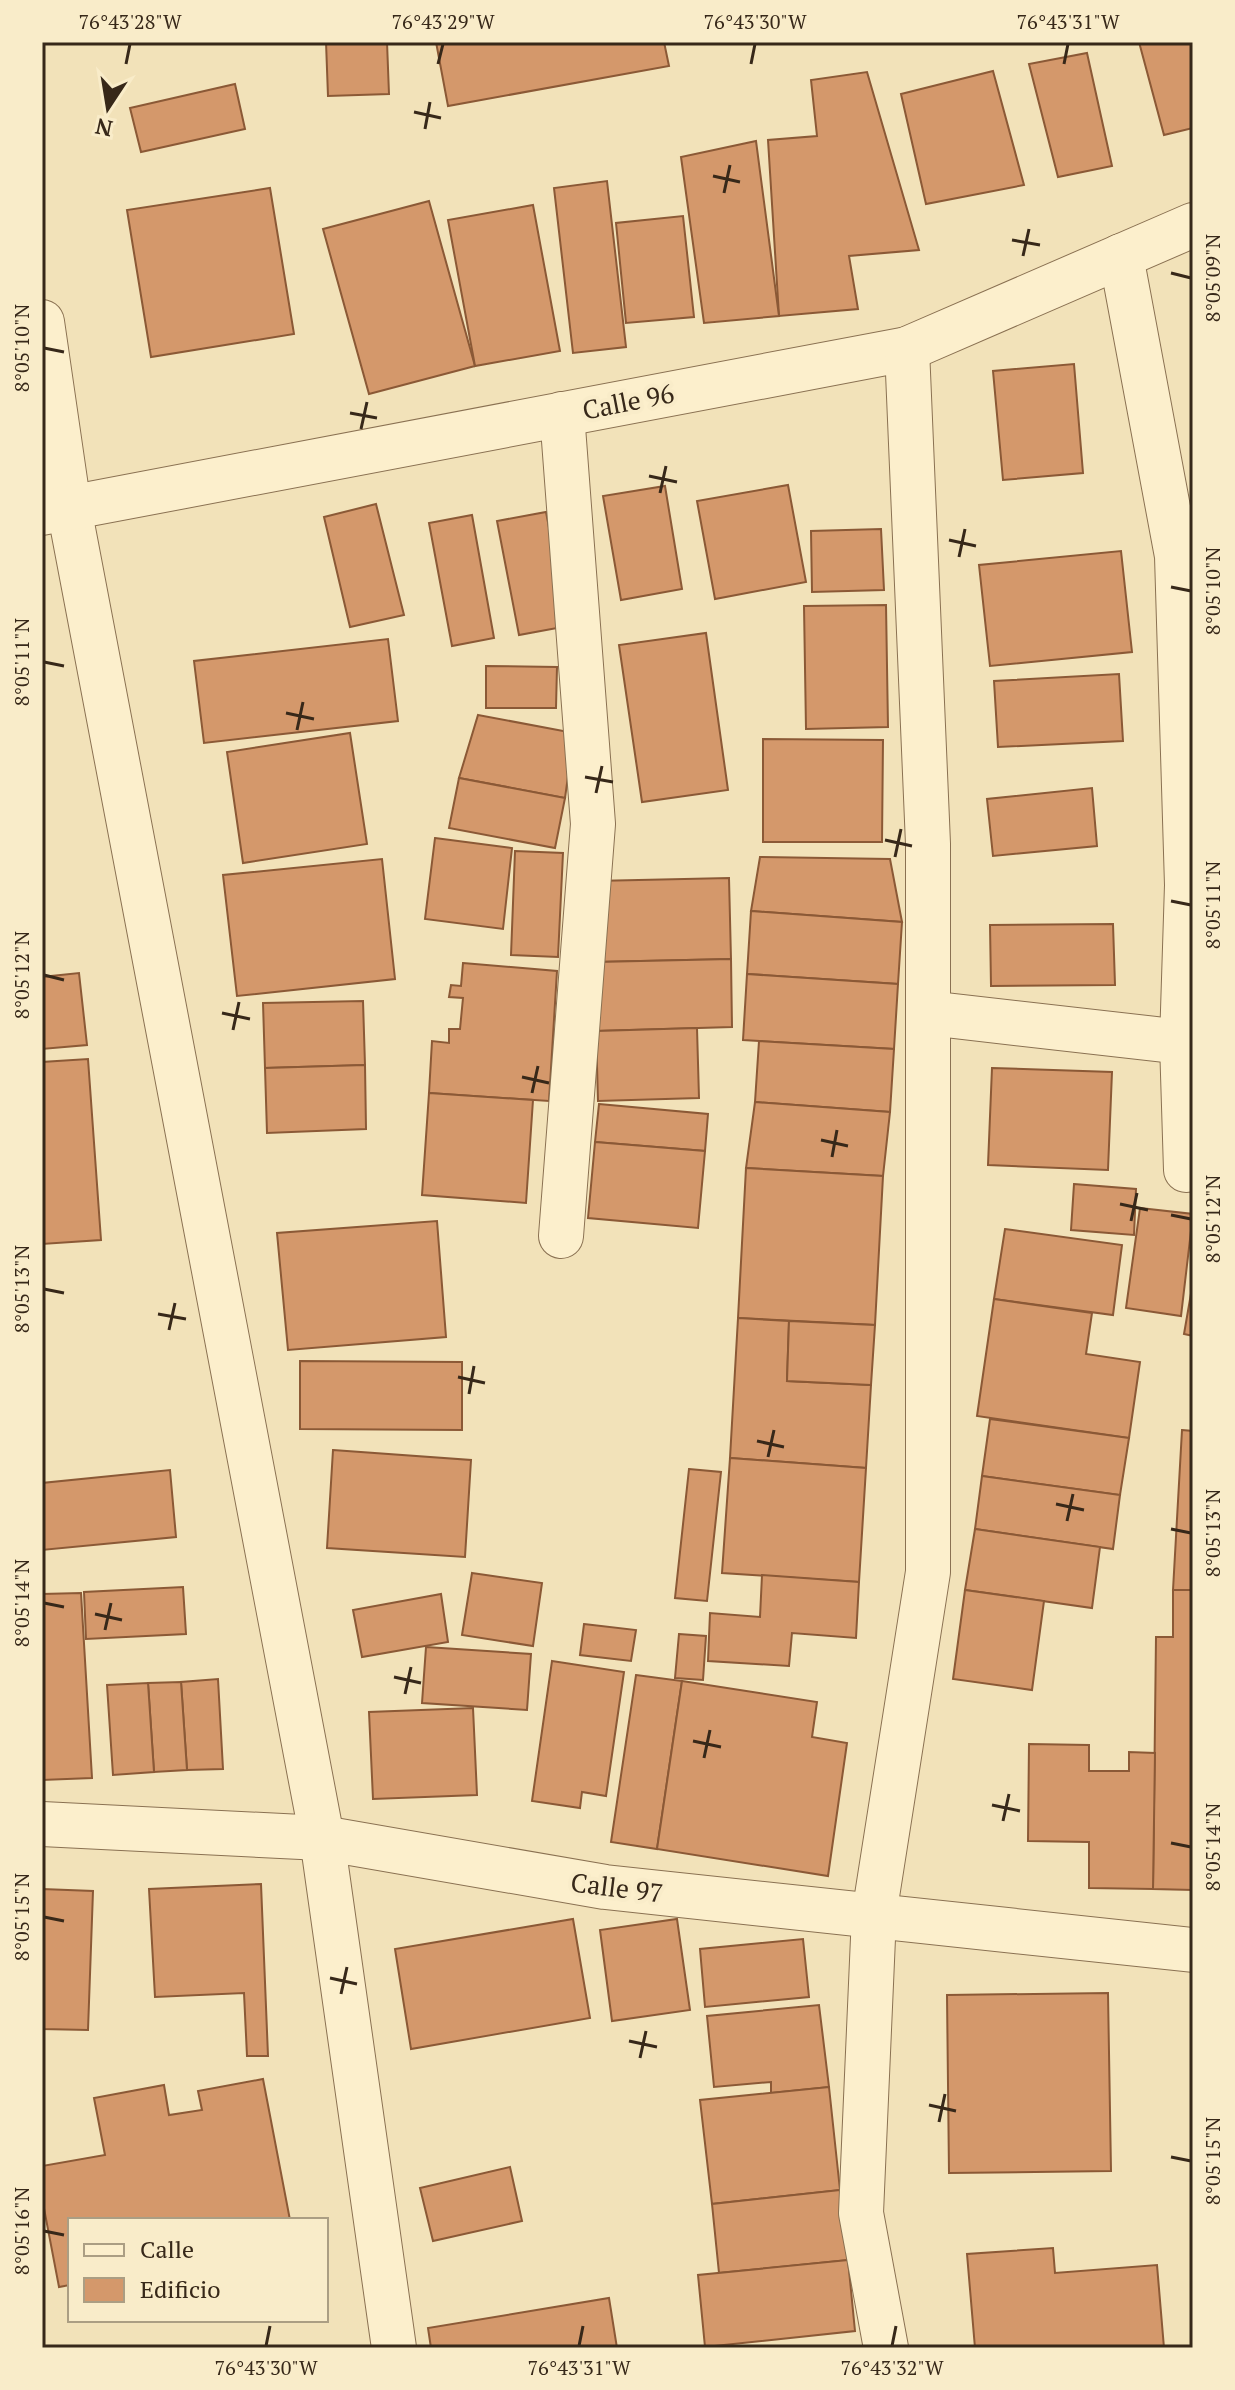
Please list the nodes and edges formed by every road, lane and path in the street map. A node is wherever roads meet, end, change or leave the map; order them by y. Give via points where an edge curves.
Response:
1 (1193, 225) edge
2 (1121, 256) junction
3 (42, 322) edge
4 (907, 349) junction
5 (562, 414) junction
6 (56, 510) edge
7 (928, 1013) junction
8 (1182, 1042) junction
9 (1186, 1170) dead end
10 (561, 1236) dead end
11 (42, 1824) edge
12 (322, 1838) junction
13 (874, 1915) junction
14 (1193, 1950) edge
15 (394, 2348) edge
16 (886, 2348) edge

1 - 2 street, Calle 96
2 - 4 street, Calle 96
2 - 8 street via 1177,556 1187,885
3 - 6 street
4 - 5 street, Calle 96
4 - 7 street via 928,844
5 - 6 street, Calle 96
5 - 10 street via 593,824
6 - 12 street
7 - 8 street
7 - 13 street via 928,1572
8 - 9 street
11 - 12 street, Calle 97
12 - 13 street, Calle 97 via 605,1887
12 - 15 street
13 - 14 street, Calle 97
13 - 16 street via 861,2213

